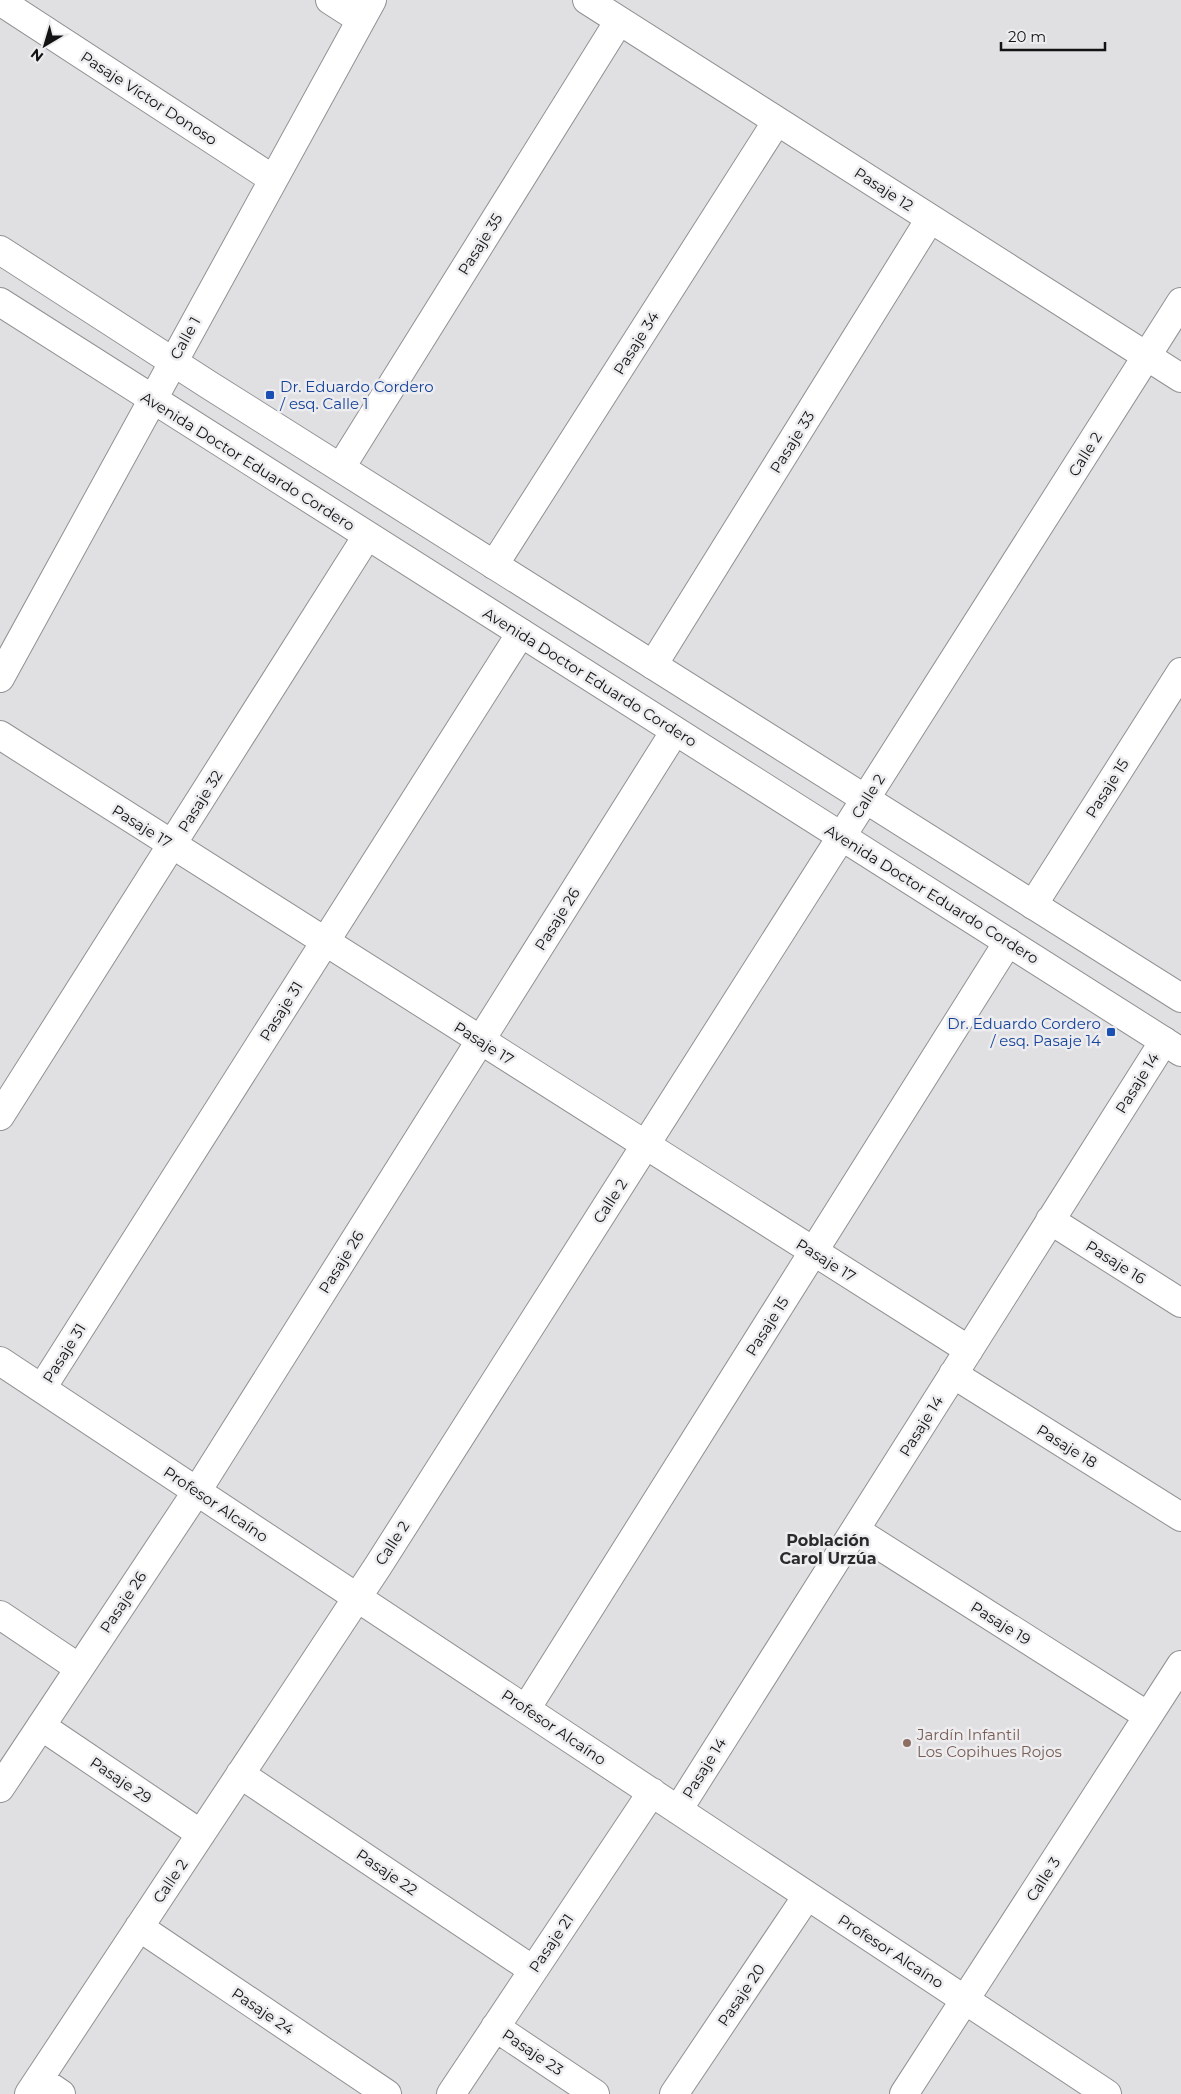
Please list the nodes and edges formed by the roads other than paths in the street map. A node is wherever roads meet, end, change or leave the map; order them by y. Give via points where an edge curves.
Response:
1 (330, 0) edge
2 (587, 0) edge
3 (0, 1) edge
4 (366, 10) edge
5 (620, 21) junction
6 (777, 121) junction
7 (273, 179) junction
8 (930, 219) junction
9 (0, 250) edge
10 (0, 302) edge
11 (1181, 302) edge
12 (1146, 356) junction
13 (172, 361) junction
14 (1181, 378) edge
15 (154, 401) junction
16 (341, 467) junction
17 (367, 536) junction
18 (494, 565) junction
19 (521, 633) junction
20 (653, 665) junction
21 (1181, 672) edge
22 (0, 678) edge
23 (676, 731) junction
24 (0, 735) edge
25 (866, 800) junction
26 (842, 837) junction
27 (172, 844) junction
28 (1033, 904) junction
29 (325, 942) junction
30 (1008, 942) junction
31 (1181, 998) edge
32 (481, 1040) junction
33 (1172, 1046) edge
34 (0, 1116) edge
35 (646, 1145) junction
36 (1050, 1220) junction
37 (814, 1252) junction
38 (1181, 1303) edge
39 (968, 1350) junction
40 (0, 1361) edge
41 (954, 1374) junction
42 (42, 1388) junction
43 (197, 1491) junction
44 (1181, 1517) edge
45 (854, 1530) junction
46 (357, 1598) junction
47 (0, 1616) edge
48 (1181, 1665) edge
49 (79, 1668) junction
50 (526, 1709) junction
51 (1148, 1716) junction
52 (41, 1726) junction
53 (240, 1774) junction
54 (0, 1788) edge
55 (652, 1792) junction
56 (678, 1810) junction
57 (202, 1834) junction
58 (807, 1896) junction
59 (139, 1927) junction
60 (533, 1970) junction
61 (965, 2000) junction
62 (495, 2027) junction
63 (34, 2087) edge
64 (61, 2094) edge
65 (386, 2094) edge
66 (451, 2094) edge
67 (595, 2094) edge
68 (674, 2094) edge
69 (904, 2094) edge
70 (1107, 2094) edge

1 - 4 street
2 - 5 street, Pasaje 12
3 - 7 street, Pasaje Víctor Donoso
4 - 7 street, Calle 1
5 - 6 street, Pasaje 12
5 - 16 street, Pasaje 35
6 - 8 street, Pasaje 12
6 - 18 street, Pasaje 34
7 - 13 street, Calle 1
8 - 12 street, Pasaje 12
8 - 20 street, Pasaje 33
9 - 13 street
10 - 15 street, Avenida Doctor Eduardo Cordero
11 - 12 street, Calle 2
12 - 14 street, Pasaje 12
12 - 25 street, Calle 2
13 - 15 street, Calle 1
13 - 16 street
15 - 17 street, Avenida Doctor Eduardo Cordero
15 - 22 street, Calle 1
16 - 18 street
17 - 19 street, Avenida Doctor Eduardo Cordero
17 - 27 street, Pasaje 32
18 - 20 street
19 - 23 street, Avenida Doctor Eduardo Cordero
19 - 29 street, Pasaje 31
20 - 25 street
21 - 28 street, Pasaje 15
23 - 26 street, Avenida Doctor Eduardo Cordero
23 - 32 street, Pasaje 26
24 - 27 street, Pasaje 17
25 - 26 street, Calle 2
25 - 28 street
26 - 30 street, Avenida Doctor Eduardo Cordero
26 - 35 street, Calle 2
27 - 29 street, Pasaje 17
27 - 34 street, Pasaje 32
28 - 31 street
29 - 32 street, Pasaje 17
29 - 42 street, Pasaje 31
30 - 33 street, Avenida Doctor Eduardo Cordero
30 - 37 street, Pasaje 15
32 - 35 street, Pasaje 17
32 - 43 street, Pasaje 26
33 - 36 street, Pasaje 14
35 - 37 street, Pasaje 17
35 - 46 street, Calle 2
36 - 38 street, Pasaje 16
36 - 39 street, Pasaje 14
37 - 39 street, Pasaje 17
37 - 50 street, Pasaje 15
39 - 41 street, Pasaje 14
40 - 42 street, Profesor Alcaíno
41 - 44 street, Pasaje 18
41 - 45 street, Pasaje 14
42 - 43 street, Profesor Alcaíno
43 - 46 street, Profesor Alcaíno
43 - 49 street, Pasaje 26
45 - 51 street, Pasaje 19
45 - 56 street, Pasaje 14
46 - 50 street, Profesor Alcaíno
46 - 53 street, Calle 2
47 - 49 street
48 - 51 street, Calle 3
49 - 52 street, Pasaje 26
50 - 55 street, Profesor Alcaíno
51 - 61 street, Calle 3
52 - 54 street, Pasaje 26
52 - 57 street, Pasaje 29
53 - 57 street, Calle 2
53 - 60 street, Pasaje 22
55 - 56 street, Profesor Alcaíno
55 - 60 street, Pasaje 21
56 - 58 street, Profesor Alcaíno
57 - 59 street, Calle 2
58 - 61 street, Profesor Alcaíno
58 - 68 street, Pasaje 20
59 - 63 street, Calle 2
59 - 65 street, Pasaje 24
60 - 62 street, Pasaje 21
61 - 69 street, Calle 3
61 - 70 street, Profesor Alcaíno
62 - 66 street, Pasaje 21
62 - 67 street, Pasaje 23
63 - 64 street

